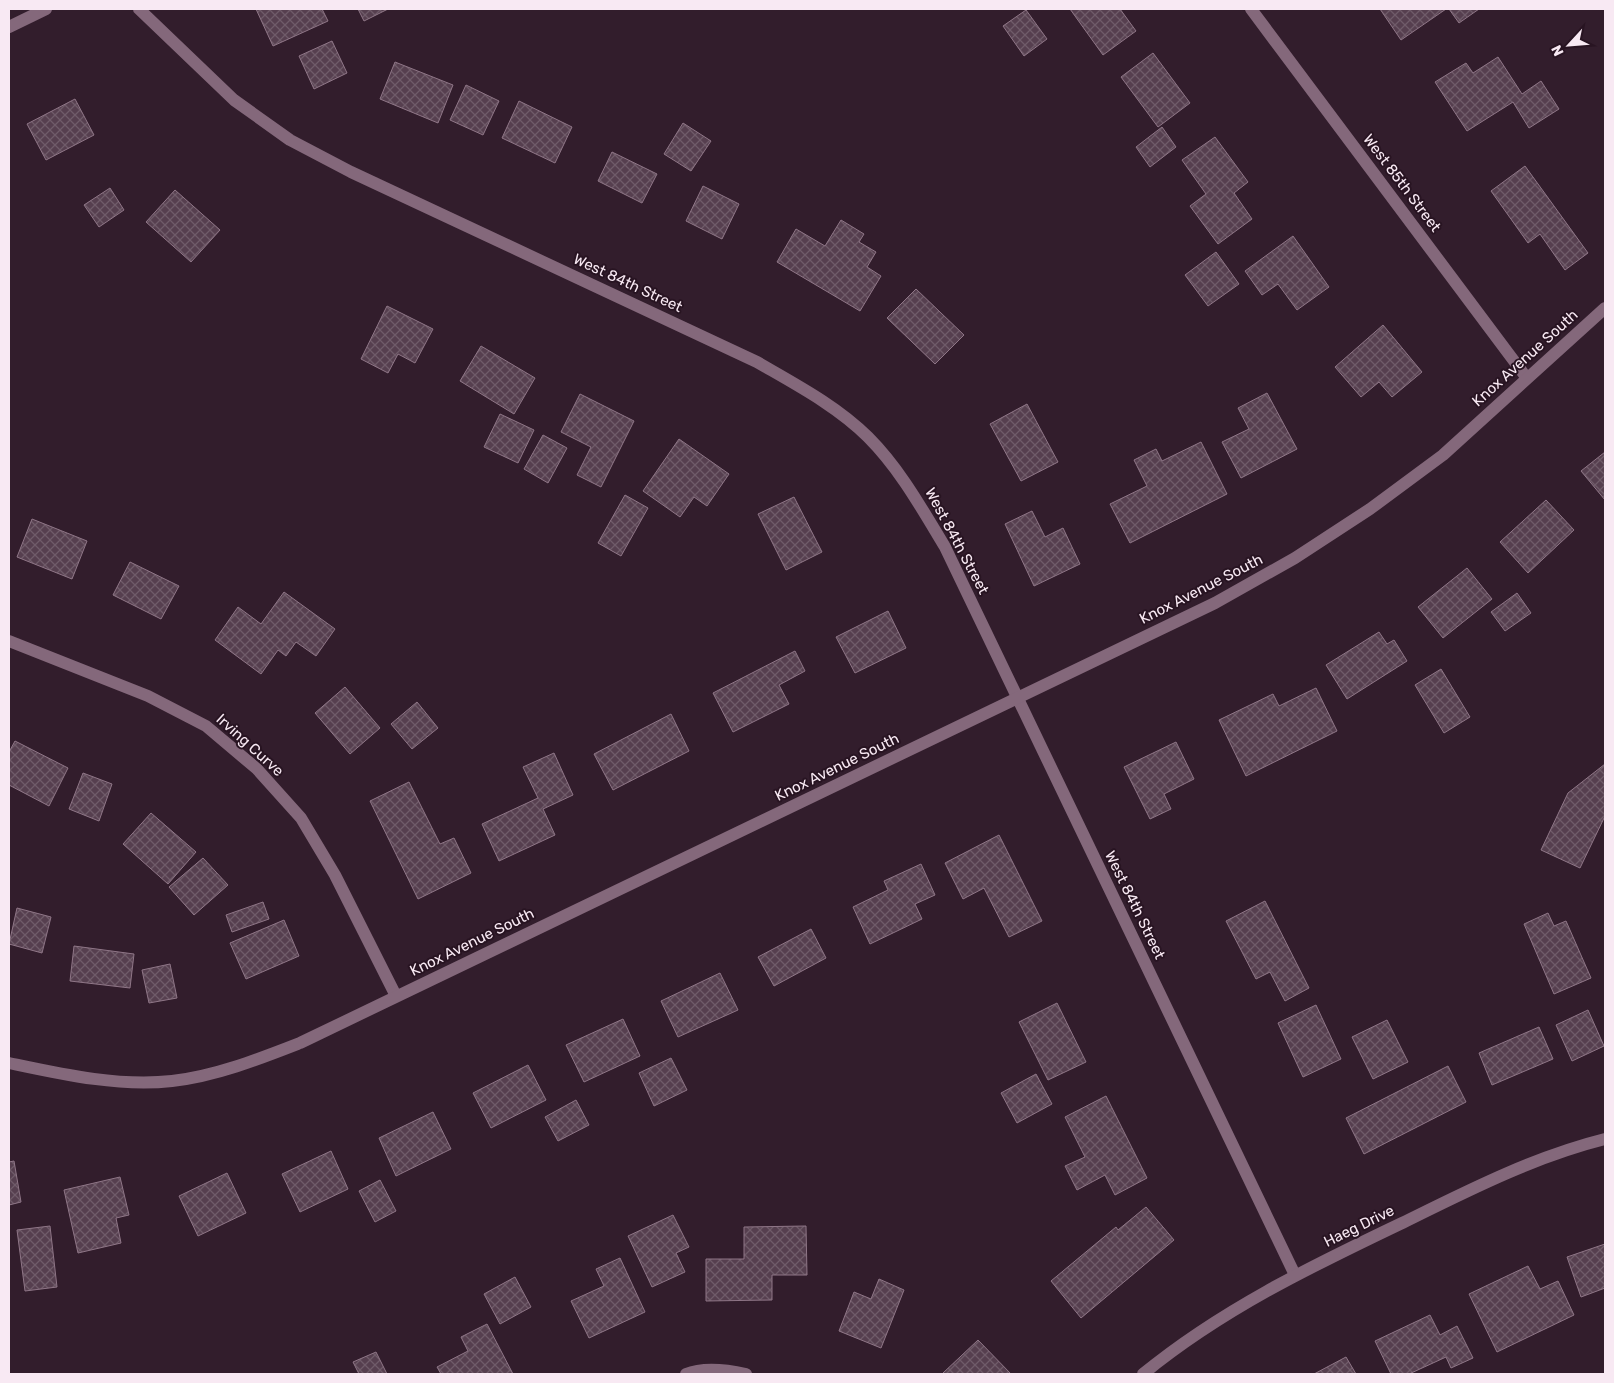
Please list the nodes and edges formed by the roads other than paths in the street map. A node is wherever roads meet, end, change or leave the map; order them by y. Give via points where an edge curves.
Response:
1 (46, 9) edge
2 (139, 9) edge
3 (1251, 9) edge
4 (9, 26) edge
5 (1605, 308) edge
6 (1526, 377) junction
7 (9, 641) edge
8 (1018, 698) junction
9 (396, 996) junction
10 (9, 1063) edge
11 (1605, 1138) edge
12 (1296, 1275) junction
13 (686, 1374) edge
14 (746, 1374) edge
15 (1143, 1374) edge

1 - 4 street
2 - 8 street, West 84th Street via 234,100 290,140 351,172 757,362 815,395 868,437 911,490 945,547
3 - 6 street, West 85th Street
5 - 6 street, Knox Avenue South
6 - 8 street, Knox Avenue South via 1443,454 1370,509 1295,558 1215,603
7 - 9 street, Irving Curve via 148,696 206,726 257,769 301,818 335,875
8 - 9 street, Knox Avenue South
8 - 12 street, West 84th Street
9 - 10 street, Knox Avenue South via 300,1043 238,1067 172,1081 104,1080
11 - 12 street, Haeg Drive via 1569,1148 1497,1177
12 - 15 street, Haeg Drive via 1240,1305
13 - 14 street via 694,1371

